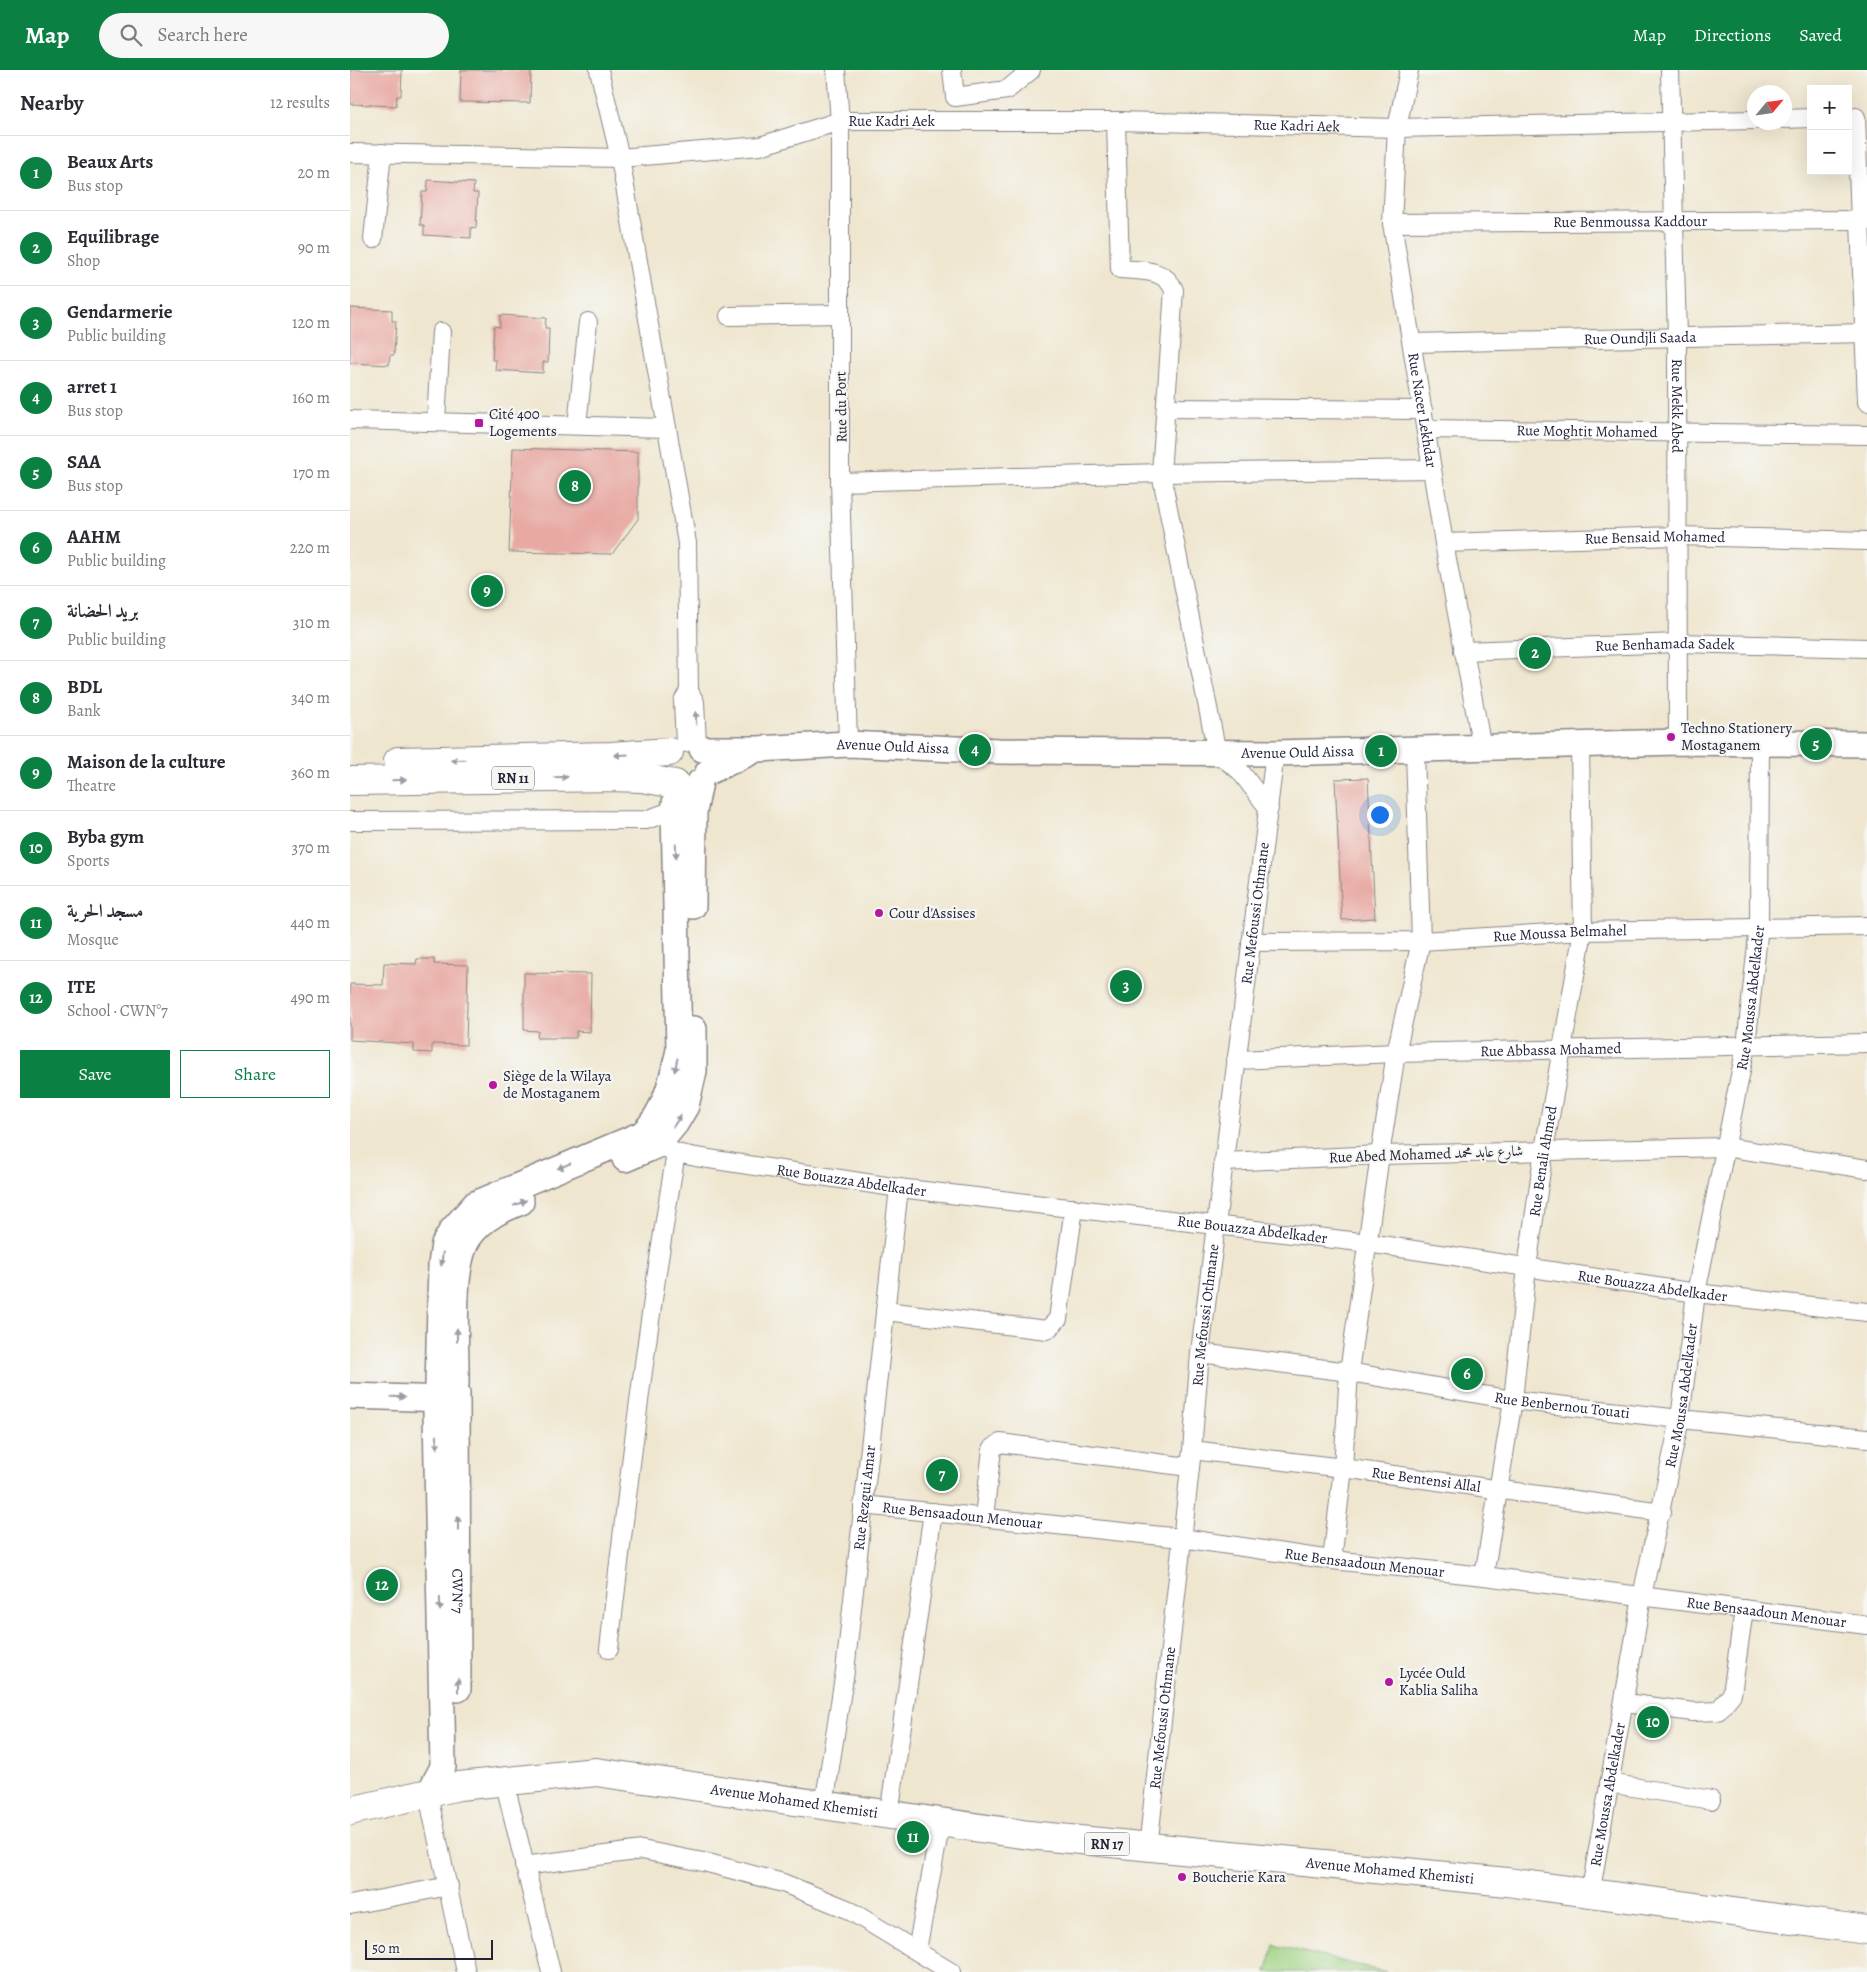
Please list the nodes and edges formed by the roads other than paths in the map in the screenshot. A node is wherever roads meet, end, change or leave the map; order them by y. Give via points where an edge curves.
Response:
1 (599, 70) edge
2 (836, 70) edge
3 (952, 70) edge
4 (1031, 70) edge
5 (1409, 70) edge
6 (1670, 70) edge
7 (1857, 117) edge
8 (1807, 118) edge
9 (1792, 119) edge
10 (1747, 120) edge
11 (840, 121) junction
12 (1116, 121) junction
13 (1672, 123) junction
14 (1397, 128) junction
15 (350, 153) edge
16 (382, 153) junction
17 (620, 158) junction
18 (1863, 220) edge
19 (1675, 222) junction
20 (1392, 224) junction
21 (373, 239) dead end
22 (839, 314) junction
23 (729, 316) dead end
24 (588, 322) dead end
25 (441, 332) dead end
26 (1865, 333) edge
27 (1677, 338) junction
28 (1412, 343) junction
29 (1867, 402) edge
30 (1166, 408) junction
31 (1423, 410) junction
32 (350, 420) edge
33 (436, 422) junction
34 (577, 426) junction
35 (667, 428) junction
36 (1427, 429) junction
37 (1678, 433) junction
38 (1867, 435) edge
39 (1432, 469) junction
40 (1161, 472) junction
41 (840, 482) junction
42 (1676, 536) junction
43 (1867, 541) edge
44 (1444, 543) junction
45 (1678, 643) junction
46 (1867, 648) edge
47 (1463, 651) junction
48 (1678, 742) junction
49 (848, 744) junction
50 (1760, 744) junction
51 (1867, 744) edge
52 (1580, 747) junction
53 (1482, 748) junction
54 (1415, 751) junction
55 (1216, 753) junction
56 (1275, 753) junction
57 (350, 762) edge
58 (689, 764) junction
59 (350, 781) edge
60 (1269, 809) junction
61 (674, 810) junction
62 (350, 821) edge
63 (1759, 926) junction
64 (1867, 926) edge
65 (1583, 931) junction
66 (1421, 941) junction
67 (1251, 942) junction
68 (1867, 1043) edge
69 (1746, 1046) junction
70 (1562, 1050) junction
71 (1396, 1053) junction
72 (1236, 1060) junction
73 (659, 1144) junction
74 (1725, 1146) junction
75 (1544, 1150) junction
76 (1380, 1156) junction
77 (1223, 1162) junction
78 (1867, 1168) edge
79 (899, 1188) junction
80 (1074, 1208) junction
81 (1217, 1225) junction
82 (1368, 1243) junction
83 (1527, 1266) junction
84 (1696, 1293) junction
85 (885, 1311) junction
86 (1867, 1312) edge
87 (1200, 1353) junction
88 (1349, 1372) junction
89 (350, 1380) edge
90 (444, 1390) junction
91 (350, 1396) edge
92 (1513, 1400) junction
93 (1680, 1419) junction
94 (1867, 1438) edge
95 (1190, 1459) junction
96 (1343, 1468) junction
97 (1500, 1489) junction
98 (863, 1505) junction
99 (933, 1512) junction
100 (1662, 1512) junction
101 (984, 1517) junction
102 (1181, 1538) junction
103 (1332, 1560) junction
104 (1484, 1576) junction
105 (1642, 1596) junction
106 (1744, 1609) junction
107 (1867, 1625) edge
108 (609, 1648) dead end
109 (1625, 1703) junction
110 (504, 1780) junction
111 (1609, 1782) junction
112 (459, 1786) junction
113 (428, 1794) junction
114 (1712, 1800) dead end
115 (824, 1805) junction
116 (350, 1811) edge
117 (890, 1815) junction
118 (941, 1822) junction
119 (1148, 1848) junction
120 (524, 1866) junction
121 (449, 1886) junction
122 (1590, 1895) junction
123 (350, 1905) edge
124 (1867, 1930) edge
125 (917, 1950) junction
126 (466, 1972) edge
127 (551, 1972) edge
128 (950, 1972) edge

1 - 17 street
2 - 11 street, Rue du Port
3 - 4 street via 955,97 1007,90
5 - 14 street, Rue Nacer Lekhdar
6 - 13 street, Rue Mekk Abed
7 - 18 street
8 - 9 street
10 - 13 street, Rue Kadri Aek
11 - 12 street, Rue Kadri Aek
11 - 17 street, Rue Kadri Aek via 760,146
11 - 22 street, Rue du Port
12 - 14 street, Rue Kadri Aek
12 - 30 street via 1120,269 1161,273 1174,290
13 - 14 street, Rue Kadri Aek
13 - 19 street, Rue Mekk Abed
14 - 20 street, Rue Nacer Lekhdar
15 - 16 street, Rue Kadri Aek
16 - 17 street, Rue Kadri Aek
16 - 21 street
17 - 35 street
18 - 19 street, Rue Benmoussa Kaddour
18 - 26 street
19 - 20 street, Rue Benmoussa Kaddour
19 - 27 street, Rue Mekk Abed
20 - 28 street, Rue Nacer Lekhdar
22 - 23 street
22 - 41 street, Rue du Port
24 - 34 street
25 - 33 street
26 - 27 street, Rue Oundjli Saada
26 - 29 street
27 - 28 street, Rue Oundjli Saada
27 - 37 street, Rue Mekk Abed
28 - 31 street, Rue Nacer Lekhdar
30 - 31 street
30 - 40 street
31 - 36 street, Rue Nacer Lekhdar
32 - 33 street
33 - 34 street
34 - 35 street
35 - 58 street via 687,543 689,692 695,702
36 - 37 street, Rue Moghtit Mohamed
36 - 39 street, Rue Nacer Lekhdar
37 - 38 street, Rue Moghtit Mohamed
37 - 42 street, Rue Mekk Abed
39 - 40 street
39 - 44 street, Rue Nacer Lekhdar
40 - 41 street
40 - 55 street
41 - 49 street, Rue du Port
42 - 43 street, Rue Bensaid Mohamed
42 - 44 street, Rue Bensaid Mohamed
42 - 45 street, Rue Mekk Abed
44 - 47 street, Rue Nacer Lekhdar
45 - 46 street, Rue Benhamada Sadek
45 - 47 street, Rue Benhamada Sadek
45 - 48 street, Rue Mekk Abed
47 - 53 street, Rue Nacer Lekhdar
48 - 50 main road, Avenue Ould Aissa
48 - 52 main road, Avenue Ould Aissa
49 - 55 main road, Avenue Ould Aissa via 999,751
49 - 58 main road, Avenue Ould Aissa via 758,749
50 - 51 main road, Avenue Ould Aissa
50 - 63 street, Rue Moussa Abdelkader
52 - 53 main road, Avenue Ould Aissa
52 - 65 street, Rue Benali Ahmed
53 - 54 main road, Avenue Ould Aissa
54 - 56 main road, Avenue Ould Aissa
54 - 66 street
55 - 56 main road, Avenue Ould Aissa
55 - 60 street via 1231,762
56 - 60 street, Rue Mefoussi Othmane
58 -> 57 main road, RN 11 via 611,756
59 -> 58 main road, RN 11 via 642,778
58 - 61 main road
73 -> 58 main road via 686,1106 694,1071 694,812
60 - 67 street, Rue Mefoussi Othmane
61 - 62 street via 646,820
61 -> 73 main road via 679,1050 672,1080 655,1123
63 - 64 street, Rue Moussa Belmahel
63 - 65 street, Rue Moussa Belmahel
63 - 69 street, Rue Moussa Abdelkader
65 - 66 street, Rue Moussa Belmahel
65 - 70 street, Rue Benali Ahmed
66 - 67 street, Rue Moussa Belmahel
66 - 71 street
67 - 72 street, Rue Mefoussi Othmane
68 - 69 street, Rue Abbassa Mohamed
69 - 70 street, Rue Abbassa Mohamed
69 - 74 street, Rue Moussa Abdelkader
70 - 71 street, Rue Abbassa Mohamed
70 - 75 street, Rue Benali Ahmed
71 - 72 street, Rue Abbassa Mohamed
71 - 76 street
72 - 77 street, Rue Mefoussi Othmane
73 - 79 street, Rue Bouazza Abdelkader
73 - 90 main road via 496,1213 469,1237 458,1270
73 - 108 street via 652,1299
74 - 75 street, Rue Abed Mohamed شارع عابد محمد
74 - 78 street, Rue Abed Mohamed شارع عابد محمد
74 - 84 street, Rue Moussa Abdelkader
75 - 76 street, Rue Abed Mohamed شارع عابد محمد
75 - 83 street, Rue Benali Ahmed
76 - 77 street, Rue Abed Mohamed شارع عابد محمد
76 - 82 street
77 - 81 street, Rue Mefoussi Othmane
79 - 80 street, Rue Bouazza Abdelkader
79 - 85 street, Rue Rezgui Amar
80 - 81 street, Rue Bouazza Abdelkader
80 - 85 street via 1058,1319 1047,1330
81 - 82 street, Rue Bouazza Abdelkader
81 - 87 street, Rue Mefoussi Othmane
82 - 83 street, Rue Bouazza Abdelkader
82 - 88 street
83 - 84 street, Rue Bouazza Abdelkader
83 - 92 street, Rue Benali Ahmed
84 - 86 street, Rue Bouazza Abdelkader
84 - 93 street, Rue Moussa Abdelkader
85 - 98 street, Rue Rezgui Amar
87 - 88 street, Rue Benbernou Touati
87 - 95 street, Rue Mefoussi Othmane
88 - 92 street, Rue Benbernou Touati
88 - 96 street
89 - 90 main road
91 -> 90 main road
112 -> 90 main road, CWN°7
90 -> 113 main road via 436,1422 443,1767
92 - 93 street, Rue Benbernou Touati
92 - 97 street, Rue Benali Ahmed
93 - 94 street, Rue Benbernou Touati
93 - 100 street, Rue Moussa Abdelkader
95 - 96 street, Rue Bentensi Allal
95 - 101 street, Rue Bentensi Allal via 1000,1443 992,1449
95 - 102 street, Rue Mefoussi Othmane
96 - 97 street, Rue Bentensi Allal
96 - 103 street
97 - 100 street, Rue Bentensi Allal
97 - 104 street, Rue Benali Ahmed
98 - 99 street, Rue Bensaadoun Menouar
98 - 115 street, Rue Rezgui Amar via 845,1671
99 - 101 street, Rue Bensaadoun Menouar
99 - 117 street
100 - 105 street, Rue Moussa Abdelkader
101 - 102 street, Rue Bensaadoun Menouar
102 - 103 street, Rue Bensaadoun Menouar
102 - 119 street, Rue Mefoussi Othmane
103 - 104 street, Rue Bensaadoun Menouar
104 - 105 street, Rue Bensaadoun Menouar
105 - 106 street, Rue Bensaadoun Menouar
105 - 109 street, Rue Moussa Abdelkader
106 - 107 street, Rue Bensaadoun Menouar
106 - 109 street via 1732,1694 1718,1711 1693,1712
109 - 111 street, Rue Moussa Abdelkader
110 - 112 main road, Avenue Mohamed Khemisti / RN 17
110 - 115 main road, Avenue Mohamed Khemisti / RN 17 via 596,1772
110 - 120 street
111 - 114 street
111 - 122 street, Rue Moussa Abdelkader
112 - 113 main road, Avenue Mohamed Khemisti / RN 17
113 - 116 main road, Avenue Mohamed Khemisti / RN 17
113 - 121 street
115 - 117 main road, Avenue Mohamed Khemisti / RN 17
117 - 118 main road, Avenue Mohamed Khemisti / RN 17
118 - 119 main road, Avenue Mohamed Khemisti / RN 17
118 - 125 street
119 - 122 main road, Avenue Mohamed Khemisti / RN 17 via 1507,1882
120 - 125 street via 642,1850 708,1863 792,1886 847,1910
120 - 127 street
121 - 123 street
121 - 126 street
122 - 124 main road, Avenue Mohamed Khemisti / RN 17
125 - 128 street

